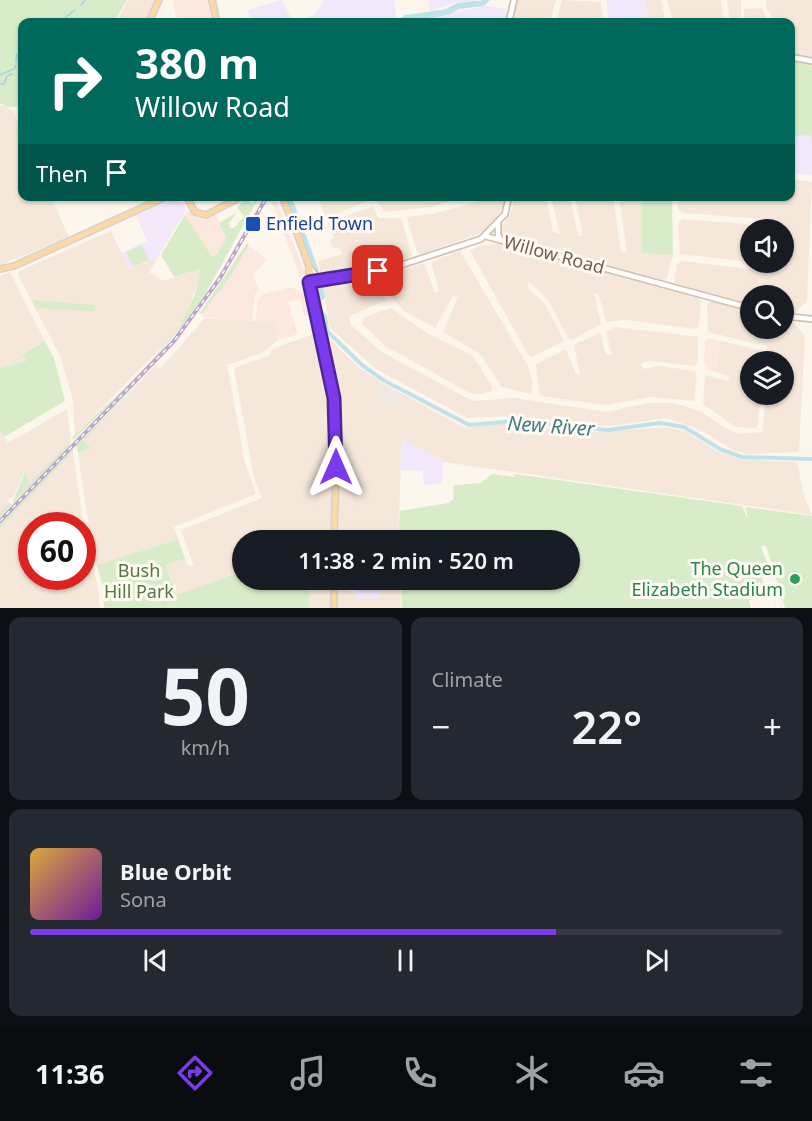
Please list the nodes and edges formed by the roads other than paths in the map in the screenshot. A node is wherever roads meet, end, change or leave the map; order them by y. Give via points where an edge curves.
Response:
1 (159, 0) edge
2 (212, 0) edge
3 (513, 0) edge
4 (151, 18) edge
5 (216, 18) edge
6 (510, 18) edge
7 (795, 58) edge
8 (812, 61) edge
9 (157, 201) edge
10 (186, 201) edge
11 (188, 201) edge
12 (234, 201) edge
13 (284, 201) edge
14 (509, 201) edge
15 (192, 208) junction
16 (498, 223) junction
17 (485, 236) junction
18 (502, 241) junction
19 (309, 268) junction
20 (0, 269) edge
21 (322, 281) junction
22 (312, 284) junction
23 (740, 305) edge
24 (794, 317) edge
25 (812, 319) edge
26 (334, 530) edge
27 (334, 590) edge
28 (334, 608) edge

1 - 4 main road
2 - 5 main road
3 - 6 street
7 - 8 street
9 - 20 main road
10 - 15 main road
11 - 15 main road
12 - 15 main road via 209,215 198,214
13 - 19 main road
14 - 16 street
16 - 17 street
16 - 18 street
17 - 18 street, Willow Road
17 - 21 street, Willow Road via 398,266
18 - 23 street, Willow Road
19 - 21 street
19 - 22 main road
21 - 22 street, Willow Road
22 - 26 main road via 336,414
24 - 25 street
27 - 28 main road

